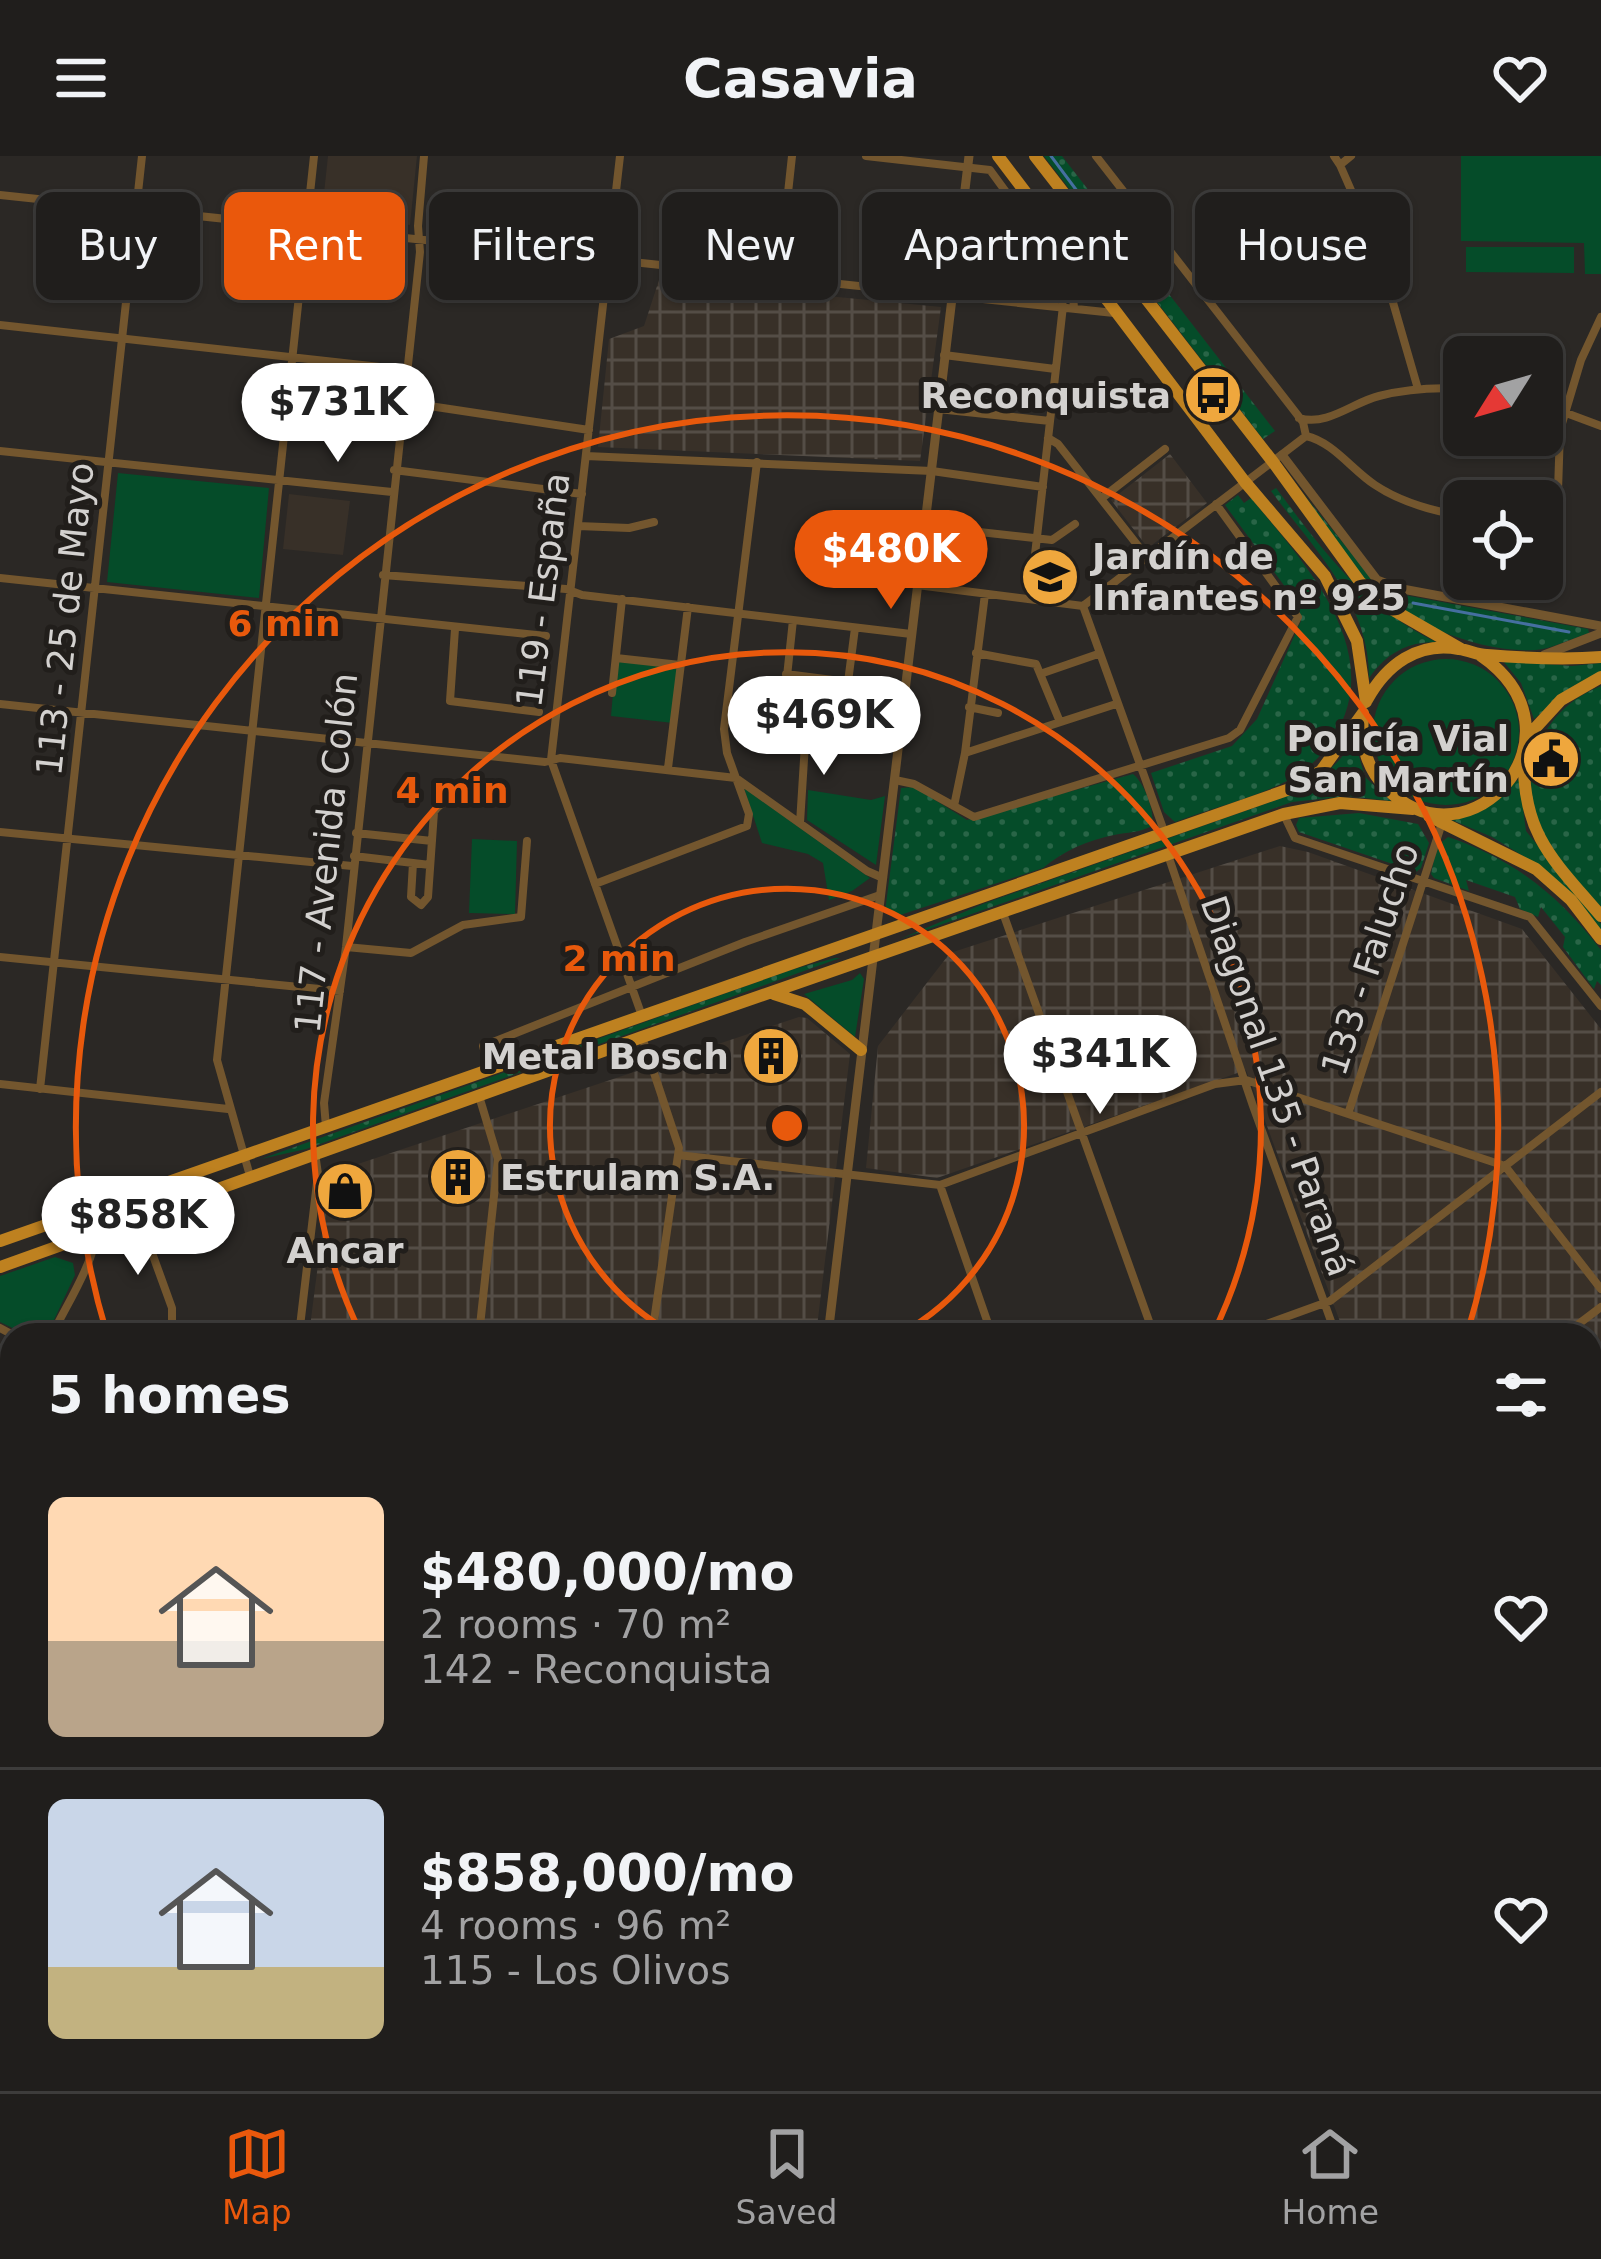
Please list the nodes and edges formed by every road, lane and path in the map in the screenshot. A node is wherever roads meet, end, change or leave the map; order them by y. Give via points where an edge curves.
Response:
1 (142, 156) edge
2 (314, 156) edge
3 (424, 156) edge
4 (620, 156) edge
5 (792, 156) edge
6 (866, 156) edge
7 (998, 156) edge
8 (1035, 156) edge
9 (1096, 156) edge
10 (1351, 156) edge
11 (1337, 161) edge
12 (968, 162) edge
13 (139, 192) edge
14 (310, 192) edge
15 (616, 192) edge
16 (788, 192) edge
17 (964, 192) edge
18 (0, 195) edge
19 (36, 199) edge
20 (405, 238) edge
21 (419, 239) junction
22 (429, 240) edge
23 (127, 300) edge
24 (299, 300) edge
25 (604, 300) edge
26 (951, 300) edge
27 (995, 300) edge
28 (1069, 307) junction
29 (1119, 314) junction
30 (1601, 317) edge
31 (0, 325) edge
32 (123, 339) junction
33 (944, 355) junction
34 (292, 357) junction
35 (1055, 369) junction
36 (406, 370) junction
37 (1418, 389) junction
38 (1443, 389) edge
39 (404, 402) junction
40 (938, 409) junction
41 (1565, 411) junction
42 (1334, 416) junction
43 (1299, 418) junction
44 (1049, 421) junction
45 (1601, 426) edge
46 (589, 430) junction
47 (1306, 436) junction
48 (1048, 438) junction
49 (1326, 443) junction
50 (1166, 449) dead end
51 (0, 451) edge
52 (586, 456) junction
53 (1278, 458) junction
54 (757, 463) junction
55 (111, 464) junction
56 (394, 470) junction
57 (932, 471) junction
58 (1558, 480) edge
59 (279, 481) junction
60 (1245, 482) junction
61 (1043, 487) junction
62 (392, 492) junction
63 (582, 494) junction
64 (1102, 498) junction
65 (1216, 504) junction
66 (1443, 512) edge
67 (654, 522) dead end
68 (1075, 524) dead end
69 (578, 526) junction
70 (925, 526) junction
71 (1037, 540) junction
72 (1146, 556) junction
73 (383, 574) junction
74 (0, 578) edge
75 (917, 585) junction
76 (95, 589) junction
77 (572, 592) junction
78 (985, 593) junction
79 (1030, 598) junction
80 (622, 599) junction
81 (1083, 606) junction
82 (264, 607) junction
83 (688, 607) junction
84 (739, 615) junction
85 (378, 619) junction
86 (793, 620) junction
87 (455, 628) junction
88 (855, 628) junction
89 (1601, 630) edge
90 (911, 634) junction
91 (546, 636) dead end
92 (1461, 649) junction
93 (976, 653) junction
94 (1098, 654) junction
95 (1480, 655) junction
96 (1601, 656) edge
97 (1538, 657) junction
98 (616, 658) junction
99 (680, 664) junction
100 (786, 674) junction
101 (1043, 674) junction
102 (1601, 677) edge
103 (612, 693) dead end
104 (0, 704) edge
105 (1116, 704) junction
106 (969, 707) junction
107 (1365, 707) junction
108 (81, 712) junction
109 (538, 712) dead end
110 (998, 713) dead end
111 (1060, 722) junction
112 (251, 730) junction
113 (1528, 737) junction
114 (366, 742) junction
115 (965, 753) junction
116 (1524, 755) junction
117 (551, 760) junction
118 (1138, 767) junction
119 (668, 768) junction
120 (736, 778) junction
121 (895, 780) junction
122 (476, 803) dead end
123 (954, 806) junction
124 (1418, 811) junction
125 (1284, 814) junction
126 (800, 823) junction
127 (1442, 823) junction
128 (1164, 831) junction
129 (0, 832) edge
130 (356, 833) junction
131 (68, 838) junction
132 (432, 841) junction
133 (527, 841) dead end
134 (1168, 855) junction
135 (237, 856) junction
136 (352, 861) junction
137 (413, 863) junction
138 (430, 865) junction
139 (884, 878) junction
140 (1424, 881) junction
141 (595, 884) junction
142 (882, 895) junction
143 (1003, 914) junction
144 (1601, 916) edge
145 (878, 934) junction
146 (1601, 939) edge
147 (346, 946) junction
148 (0, 957) edge
149 (875, 958) junction
150 (54, 963) junction
151 (226, 982) junction
152 (632, 986) junction
153 (340, 991) junction
154 (772, 994) junction
155 (1601, 1006) edge
156 (642, 1016) junction
157 (642, 1037) junction
158 (861, 1050) junction
159 (489, 1069) junction
160 (1246, 1080) junction
161 (0, 1084) edge
162 (40, 1089) junction
163 (1601, 1092) edge
164 (479, 1096) junction
165 (228, 1109) junction
166 (1348, 1111) junction
167 (326, 1126) junction
168 (1083, 1133) junction
169 (315, 1153) junction
170 (678, 1155) junction
171 (243, 1156) junction
172 (1505, 1166) junction
173 (847, 1174) junction
174 (251, 1178) junction
175 (940, 1185) junction
176 (98, 1206) junction
177 (139, 1217) junction
178 (99, 1232) junction
179 (0, 1240) edge
180 (0, 1267) edge
181 (1601, 1289) edge
182 (1325, 1304) junction
183 (57, 1323) edge
184 (172, 1323) edge
185 (300, 1323) edge
186 (480, 1323) edge
187 (654, 1323) edge
188 (829, 1323) edge
189 (988, 1323) edge
190 (1150, 1323) edge
191 (1270, 1323) edge
192 (1332, 1323) edge

1 - 13 street, 113 - 25 de Mayo
2 - 14 street
3 - 21 street, 117 - Avenida Colón
4 - 15 street, 119 - España
5 - 16 street
6 - 12 street
7 - 29 main road
8 - 53 main road
9 - 43 street
10 - 11 street
11 - 37 street via 1379,254
12 - 17 street
12 - 28 street via 995,176 1071,281
18 - 19 street
20 - 21 street
21 - 22 street
21 - 36 street, 117 - Avenida Colón
23 - 32 street, 113 - 25 de Mayo
24 - 34 street
25 - 46 street, 119 - España
26 - 33 street
27 - 28 street
28 - 29 street
28 - 35 street
29 - 60 main road
30 - 41 street
31 - 32 street
32 - 34 street
32 - 55 street, 113 - 25 de Mayo
33 - 35 street
33 - 40 street
34 - 36 street
34 - 59 street
35 - 44 street
36 - 39 street, 117 - Avenida Colón
37 - 38 street
37 - 42 street
39 - 46 street
39 - 56 street, 117 - Avenida Colón
40 - 44 street
40 - 57 street
41 - 45 street
41 - 58 street
42 - 43 street
42 - 49 street
43 - 47 street
44 - 48 street
46 - 52 street, 119 - España
47 - 49 street
47 - 53 street
48 - 61 street
48 - 64 street
49 - 66 street via 1392,496
50 - 64 street
51 - 55 street
52 - 54 street
52 - 63 street, 119 - España
53 - 60 street
53 - 89 street via 1377,580
53 - 92 main road via 1370,593
54 - 57 street
54 - 84 street
55 - 59 street
55 - 76 street, 113 - 25 de Mayo
56 - 62 street, 117 - Avenida Colón
56 - 63 street
57 - 61 street
57 - 70 street
59 - 62 street
59 - 82 street
60 - 65 street
60 - 107 main road via 1335,591 1357,640
61 - 71 street
62 - 73 street, 117 - Avenida Colón
63 - 69 street, 119 - España
64 - 72 street
65 - 72 street
65 - 118 street via 1297,623 1240,730
67 - 69 street
68 - 71 street via 1056,539
69 - 77 street, 119 - España
70 - 71 street
70 - 75 street
71 - 79 street
72 - 81 street
73 - 77 street
73 - 85 street, 117 - Avenida Colón
74 - 76 street
75 - 78 street
75 - 90 street
76 - 82 street
76 - 108 street, 113 - 25 de Mayo
77 - 80 street
77 - 117 street, 119 - España
78 - 79 street
78 - 93 street
79 - 81 street
80 - 83 street
80 - 98 street
81 - 94 street
82 - 85 street
82 - 112 street
83 - 84 street
83 - 99 street
84 - 86 street
84 - 120 street via 724,729
85 - 87 street
85 - 114 street, 117 - Avenida Colón
86 - 88 street
86 - 100 street
87 - 91 street
87 - 109 street via 451,701
88 - 90 street
88 - 100 street via 848,682
89 - 97 street
90 - 121 street
92 - 95 main road
92 - 107 main road via 1414,652 1394,664
93 - 101 street via 1030,661
93 - 106 street
94 - 101 street
94 - 105 street
95 - 97 main road
95 - 113 main road via 1516,688
96 - 97 main road
98 - 99 street
98 - 103 street
99 - 119 street
100 - 126 street via 784,723 805,744
101 - 111 street
102 - 113 main road via 1561,700
104 - 108 street
105 - 111 street
105 - 118 street
106 - 110 street
106 - 115 street
107 - 124 main road via 1371,768
107 - 128 main road via 1310,779
108 - 112 street
108 - 131 street, 113 - 25 de Mayo
111 - 115 street
112 - 114 street
112 - 135 street
113 - 116 main road
114 - 117 street
114 - 130 street, 117 - Avenida Colón
115 - 123 street
116 - 124 main road via 1505,786 1476,807
116 - 144 main road via 1534,831
117 - 119 street
117 - 141 street, 119 - España
118 - 123 street via 982,816
118 - 128 street
119 - 120 street
120 - 126 street
120 - 141 street via 748,826
121 - 123 street
121 - 139 street
122 - 132 street via 442,802
124 - 125 main road via 1340,803
124 - 127 main road
125 - 134 main road
125 - 140 street via 1295,838
126 - 139 street
127 - 140 street, 133 - Falucho
127 - 146 main road via 1536,869
128 - 145 main road
129 - 131 street
130 - 132 street
130 - 136 street, 117 - Avenida Colón
131 - 135 street
131 - 150 street, 113 - 25 de Mayo
132 - 138 street
133 - 147 street via 521,917 463,926 411,953
134 - 143 main road
134 - 160 street, Diagonal 135 - Paraná
135 - 136 street
135 - 151 street
136 - 137 street
136 - 147 street, 117 - Avenida Colón
137 - 138 street
137 - 138 street via 411,897 418,905 427,900
139 - 142 street
140 - 155 street via 1534,920
140 - 166 street, 133 - Falucho
141 - 152 street, 119 - España
142 - 145 street
142 - 152 street
143 - 149 main road
143 - 168 street
145 - 149 street
145 - 156 main road
147 - 153 street, 117 - Avenida Colón
148 - 150 street
149 - 154 main road
149 - 158 street
150 - 151 street
150 - 162 street, 113 - 25 de Mayo
151 - 153 street
151 - 165 street via 218,1066
152 - 156 street, 119 - España
152 - 159 street via 483,1046
153 - 167 street, 117 - Avenida Colón
154 - 157 main road
154 - 158 main road via 805,1004
156 - 159 main road
157 - 164 main road
157 - 170 street
158 - 173 street
159 - 167 main road
160 - 166 street
160 - 168 street
160 - 182 street, Diagonal 135 - Paraná
161 - 162 street
162 - 165 street
163 - 172 street
164 - 169 main road
164 - 186 street via 498,1159
165 - 171 street
166 - 172 street
167 - 171 main road
168 - 175 street
168 - 190 street
169 - 174 main road
169 - 185 street
170 - 173 street
170 - 187 street
171 - 174 street
171 - 176 main road
172 - 181 street
172 - 182 street
173 - 175 street
173 - 188 street
174 - 177 main road
175 - 189 street
176 - 178 street
176 - 179 main road
177 - 178 main road
177 - 184 street
178 - 180 main road
178 - 183 street
182 - 191 street
182 - 192 street, Diagonal 135 - Paraná

